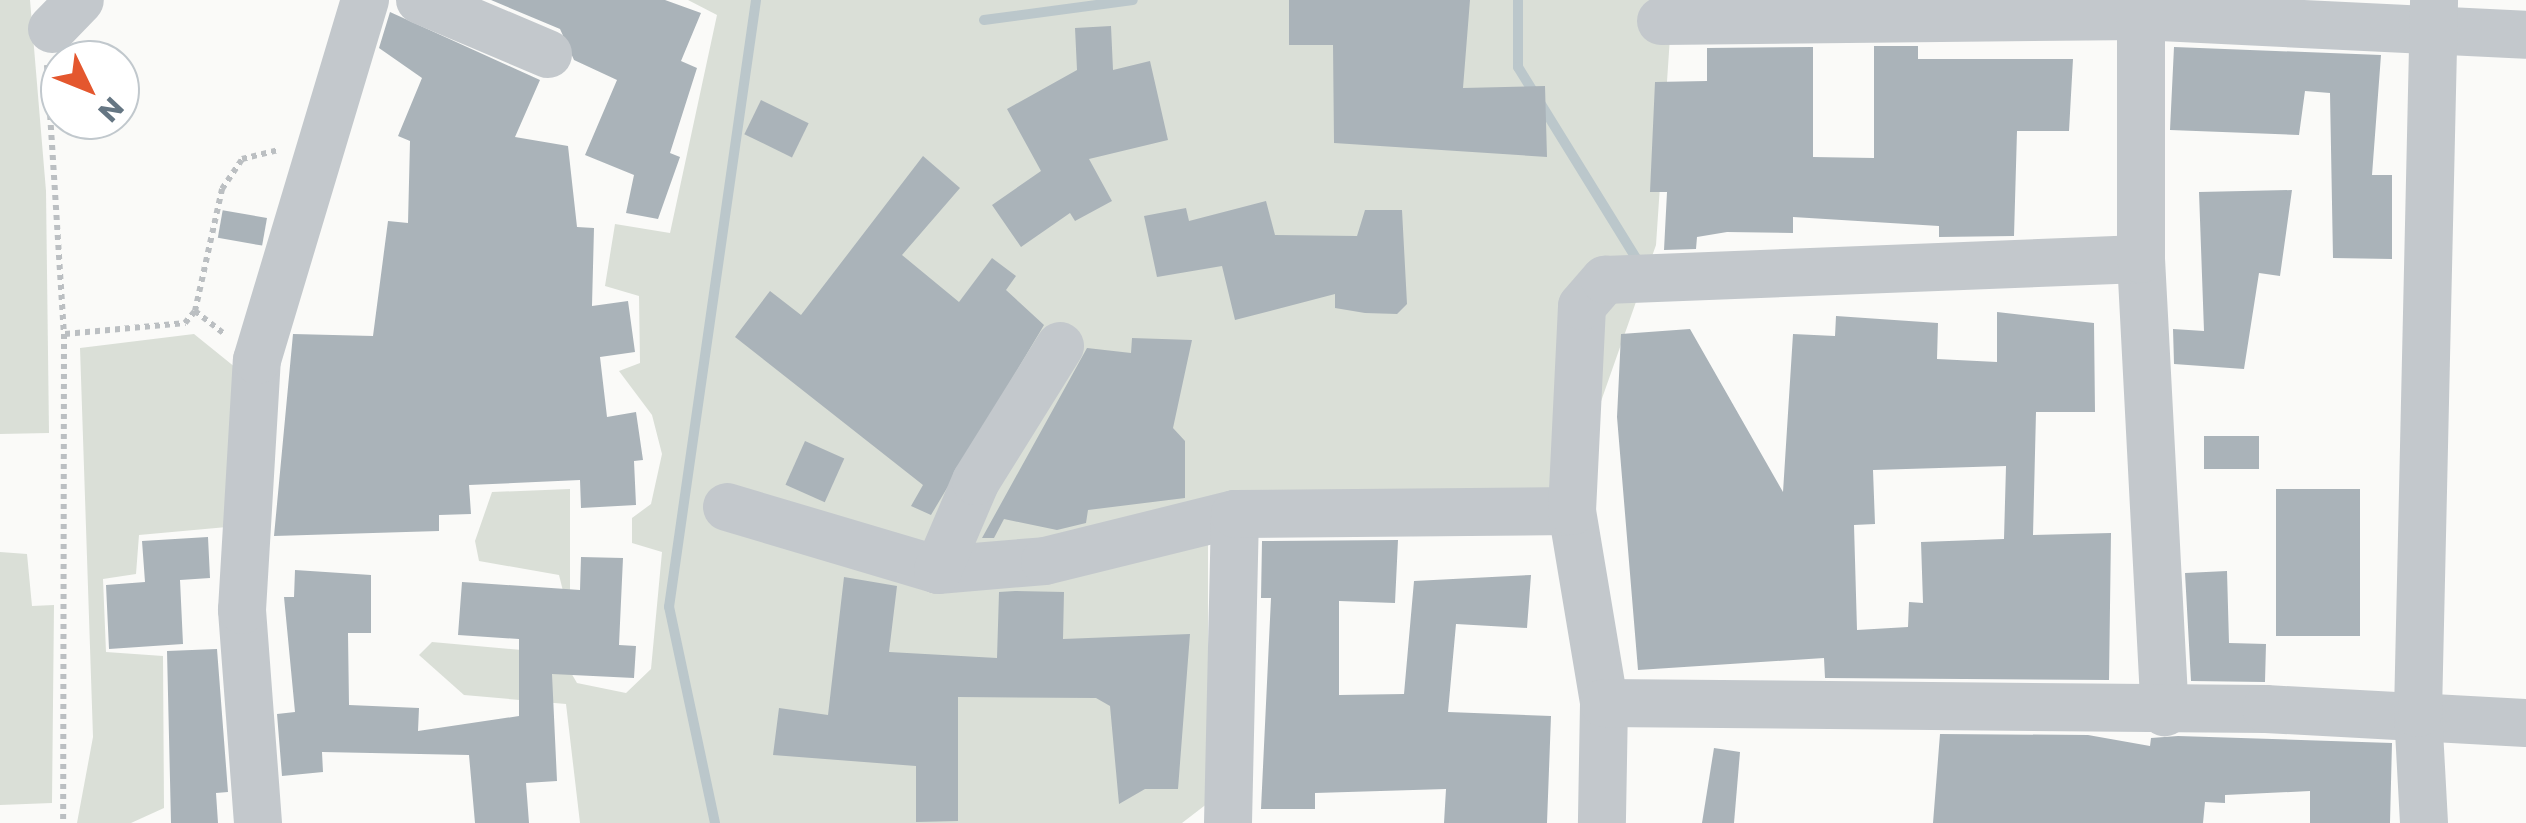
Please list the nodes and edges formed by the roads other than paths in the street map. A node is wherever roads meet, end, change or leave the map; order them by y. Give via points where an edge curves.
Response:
1 (365, 0) edge
2 (420, 0) edge
3 (1860, 7) edge
4 (2140, 8) edge
5 (2434, 17) edge
6 (1662, 21) dead end
7 (2526, 35) edge
8 (548, 54) dead end
9 (2141, 259) junction
10 (1060, 346) dead end
11 (727, 506) dead end
12 (1572, 511) junction
13 (1235, 514) junction
14 (938, 570) junction
15 (1604, 702) junction
16 (2165, 712) junction
17 (2418, 713) junction
18 (2526, 723) edge
19 (258, 823) edge
20 (1228, 823) edge
21 (1602, 823) edge
22 (2424, 823) edge

1 - 19 street via 257,360 242,610
2 - 8 street
3 - 4 street
3 - 6 street
4 - 5 street
4 - 9 street
5 - 7 street
5 - 17 street
9 - 12 street via 1605,280 1582,306
9 - 16 street
10 - 14 street via 976,481
11 - 14 street
12 - 13 street
12 - 15 street
13 - 14 street via 1044,561
13 - 20 street
15 - 16 street
15 - 21 street
16 - 17 street
17 - 18 street
17 - 22 street

